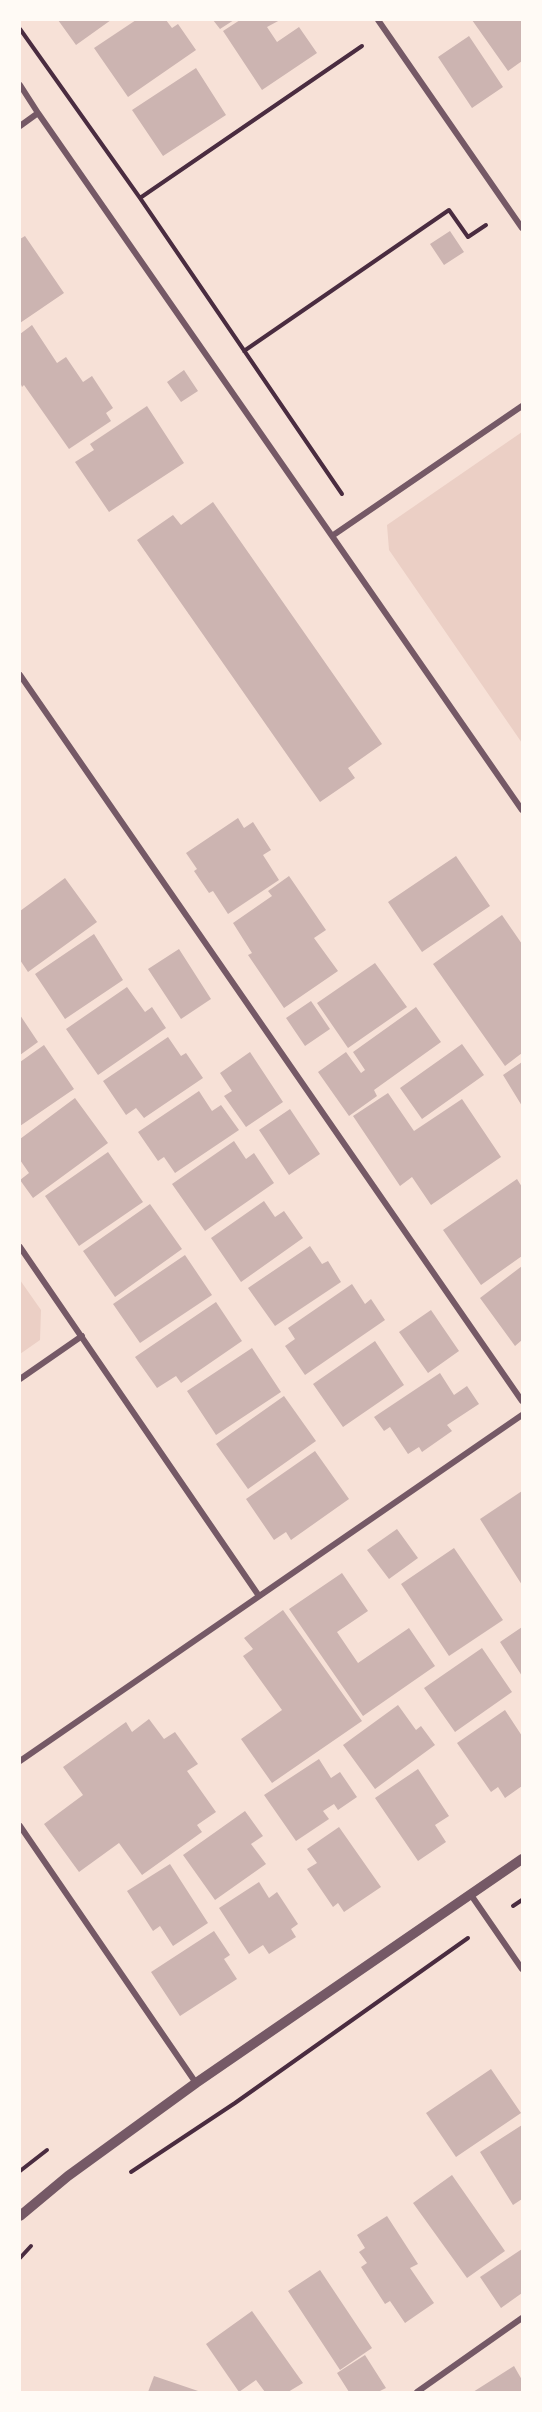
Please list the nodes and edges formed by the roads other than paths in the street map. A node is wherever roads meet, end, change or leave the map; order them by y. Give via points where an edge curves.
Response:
1 (378, 20) edge
2 (20, 85) edge
3 (38, 113) junction
4 (20, 126) edge
5 (522, 228) edge
6 (522, 406) edge
7 (332, 536) junction
8 (20, 675) edge
9 (522, 810) edge
10 (20, 1247) edge
11 (82, 1336) junction
12 (20, 1379) edge
13 (522, 1401) edge
14 (522, 1415) edge
15 (259, 1596) junction
16 (20, 1761) edge
17 (20, 1826) edge
18 (522, 1859) edge
19 (471, 1895) junction
20 (522, 1969) edge
21 (196, 2083) junction
22 (20, 2216) edge
23 (522, 2318) edge
24 (417, 2392) edge

1 - 5 street
2 - 3 street
3 - 4 street
3 - 7 street
6 - 7 street
7 - 9 street
8 - 13 street
10 - 11 street
11 - 12 street
11 - 15 street
14 - 15 street
15 - 16 street
17 - 21 street
18 - 19 street
19 - 20 street
19 - 21 street
21 - 22 street
23 - 24 street

